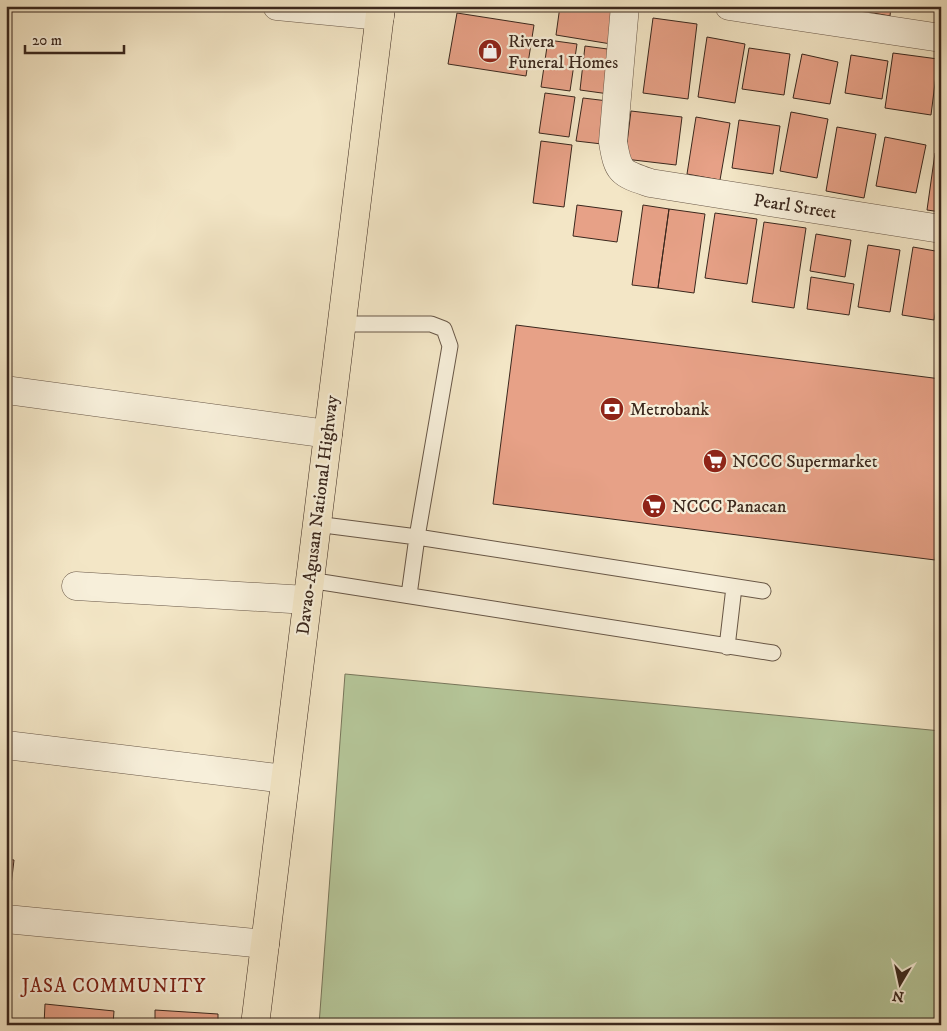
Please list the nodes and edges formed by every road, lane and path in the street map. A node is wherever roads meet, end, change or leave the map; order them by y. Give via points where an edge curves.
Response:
1 (277, 6) edge
2 (625, 6) edge
3 (729, 6) edge
4 (380, 11) edge
5 (941, 38) edge
6 (941, 230) edge
7 (341, 324) junction
8 (6, 390) edge
9 (328, 434) junction
10 (316, 524) junction
11 (417, 537) junction
12 (76, 586) dead end
13 (734, 587) junction
14 (308, 590) junction
15 (764, 591) dead end
16 (409, 596) junction
17 (727, 647) junction
18 (773, 653) dead end
19 (6, 745) edge
20 (285, 779) junction
21 (6, 920) edge
22 (265, 944) junction
23 (255, 1025) edge

1 - 4 street
2 - 6 street, Pearl Street via 613,142 616,162 626,174 650,183
3 - 5 street
4 - 7 main road, Davao-Agusan National Highway
7 - 9 main road, Davao-Agusan National Highway
7 - 11 lane via 432,324 444,329 450,346
8 - 9 street
9 - 10 main road, Davao-Agusan National Highway
10 - 11 lane
10 - 14 main road, Davao-Agusan National Highway
11 - 13 lane
11 - 16 lane
12 - 14 street
13 - 15 lane
13 - 17 lane
14 - 16 lane
14 - 20 main road, Davao-Agusan National Highway
16 - 17 lane
17 - 18 lane
19 - 20 street
20 - 22 main road, Davao-Agusan National Highway
21 - 22 street
22 - 23 main road, Davao-Agusan National Highway

